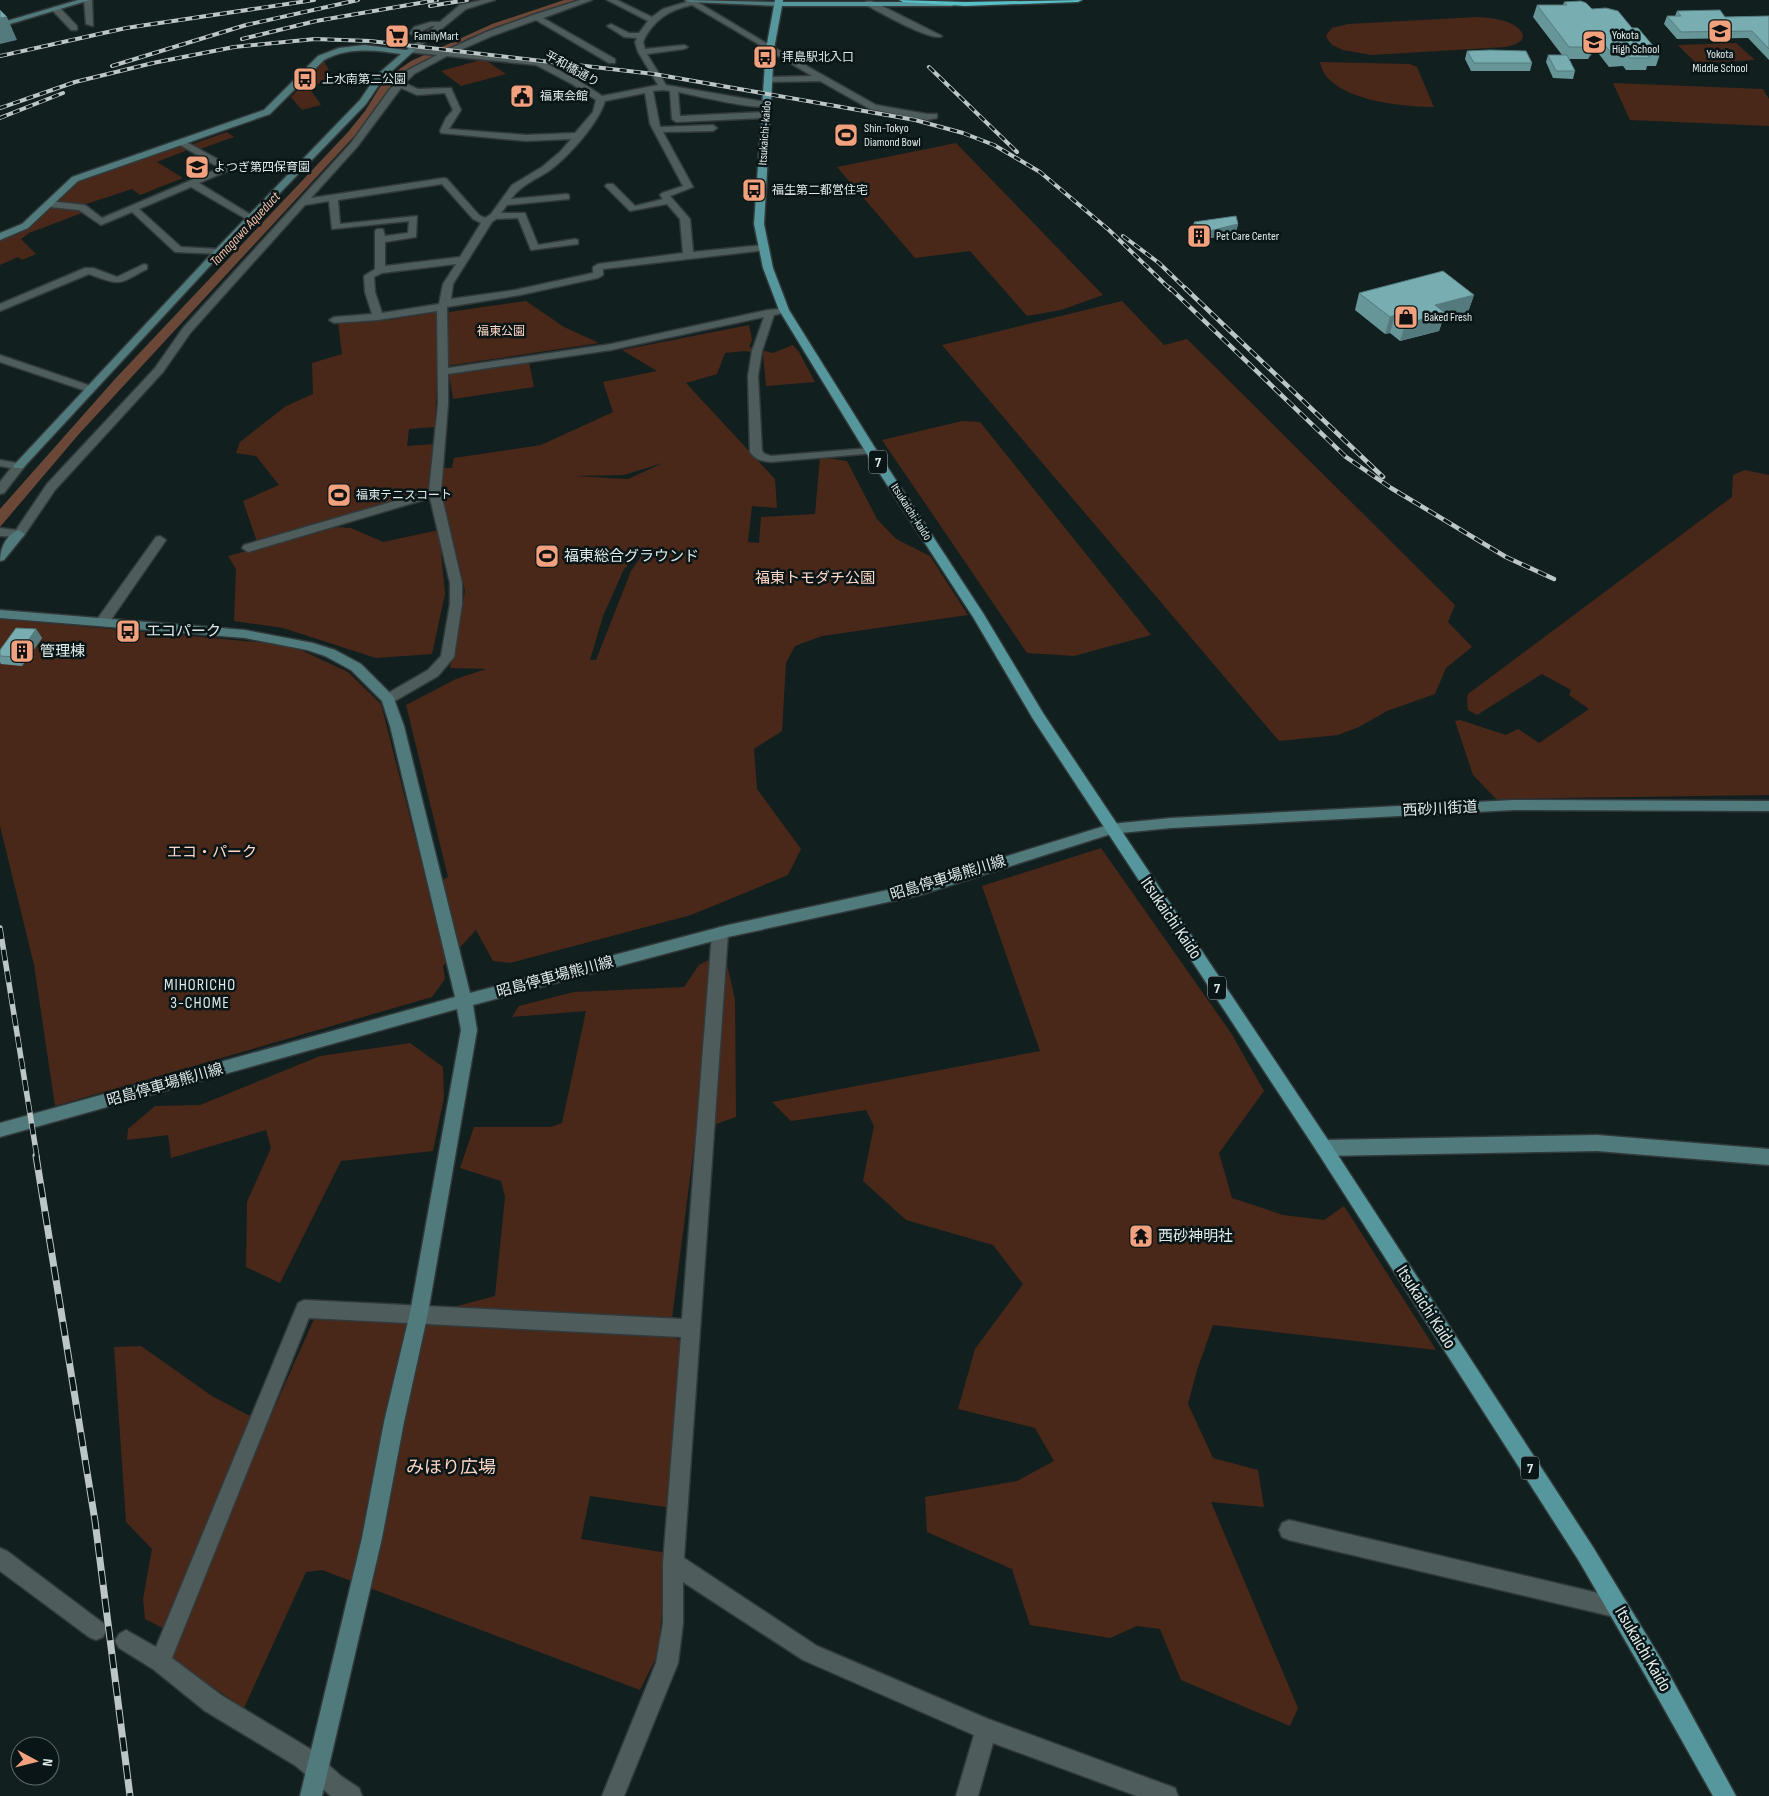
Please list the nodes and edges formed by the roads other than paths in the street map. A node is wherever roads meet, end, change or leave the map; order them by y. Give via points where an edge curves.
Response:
1 (87, 0) edge
2 (491, 0) edge
3 (588, 0) edge
4 (611, 0) edge
5 (903, 0) edge
6 (1078, 0) edge
7 (690, 1) edge
8 (778, 2) edge
9 (820, 2) edge
10 (866, 2) edge
11 (952, 4) junction
12 (56, 9) junction
13 (536, 16) junction
14 (775, 18) junction
15 (652, 20) junction
16 (90, 24) dead end
17 (444, 24) junction
18 (0, 25) edge
19 (611, 26) dead end
20 (74, 28) dead end
21 (642, 36) junction
22 (938, 36) dead end
23 (425, 38) junction
24 (684, 47) dead end
25 (770, 49) junction
26 (410, 51) junction
27 (642, 52) junction
28 (444, 53) junction
29 (612, 61) dead end
30 (820, 78) junction
31 (769, 80) junction
32 (400, 84) junction
33 (663, 87) junction
34 (674, 89) junction
35 (649, 90) junction
36 (601, 100) junction
37 (934, 116) dead end
38 (763, 118) junction
39 (726, 127) dead end
40 (658, 130) junction
41 (578, 136) junction
42 (181, 142) junction
43 (192, 183) junction
44 (610, 186) dead end
45 (566, 197) dead end
46 (333, 198) junction
47 (669, 201) junction
48 (304, 202) junction
49 (504, 202) junction
50 (49, 204) junction
51 (132, 208) junction
52 (252, 218) junction
53 (490, 219) junction
54 (380, 222) junction
55 (0, 238) edge
56 (380, 240) junction
57 (575, 242) dead end
58 (763, 248) junction
59 (218, 252) junction
60 (688, 255) junction
61 (463, 260) junction
62 (144, 267) dead end
63 (380, 270) junction
64 (443, 305) junction
65 (0, 308) edge
66 (784, 310) junction
67 (768, 313) junction
68 (378, 317) junction
69 (334, 320) dead end
70 (0, 358) edge
71 (443, 372) junction
72 (90, 389) junction
73 (871, 451) junction
74 (0, 463) edge
75 (19, 466) junction
76 (0, 490) edge
77 (435, 493) junction
78 (10, 533) edge
79 (160, 540) dead end
80 (248, 548) dead end
81 (0, 557) edge
82 (0, 614) edge
83 (103, 621) junction
84 (388, 699) junction
85 (1769, 806) edge
86 (1111, 828) junction
87 (720, 933) junction
88 (464, 1001) junction
89 (0, 1130) edge
90 (1324, 1148) junction
91 (1769, 1157) edge
92 (418, 1313) junction
93 (690, 1328) junction
94 (1289, 1530) dead end
95 (0, 1558) edge
96 (673, 1563) junction
97 (1620, 1608) junction
98 (96, 1630) dead end
99 (126, 1641) dead end
100 (160, 1662) junction
101 (986, 1729) junction
102 (319, 1771) junction
103 (311, 1796) edge
104 (351, 1796) edge
105 (613, 1796) edge
106 (967, 1796) edge
107 (1167, 1796) edge
108 (1724, 1796) edge

1 - 12 street
1 - 16 street
2 - 17 street via 463,7
3 - 13 street
4 - 15 street
5 - 11 highway
6 - 11 highway
7 - 8 street
7 - 15 street
7 - 25 street
8 - 9 main road
8 - 14 main road, 7
9 - 10 main road
9 - 14 main road via 790,8
10 - 11 main road
10 - 22 street
12 - 18 street
12 - 20 street
13 - 28 street
13 - 29 street
14 - 25 main road, 7
15 - 21 street
17 - 23 street
17 - 23 street via 430,24 414,33
19 - 21 street via 628,35
21 - 27 street via 639,42
23 - 26 street
24 - 27 street
25 - 30 street
25 - 31 main road, Itsukaichi-kaido / 7
26 - 28 street, 平和橋通り
26 - 42 street via 360,46 329,52 268,112
26 - 52 street via 380,77 363,102
27 - 33 street
28 - 32 street via 416,69
28 - 36 street, 平和橋通り via 538,63
30 - 31 street
30 - 37 street via 872,107 927,118
31 - 38 main road, Itsukaichi-kaido / 7
32 - 41 street via 417,92 448,90 457,110 444,132 526,138
32 - 48 street via 354,145
33 - 34 street
33 - 35 street
34 - 38 street via 747,103
34 - 38 street via 676,119
35 - 36 street
35 - 40 street via 654,124
36 - 41 street via 597,112
38 - 58 main road, Itsukaichi-kaido / 7 via 759,224
39 - 40 street
40 - 47 street via 688,187 665,195
41 - 49 street via 545,169 515,187
42 - 43 street via 227,168
42 - 50 street via 75,180
43 - 51 street
43 - 52 street
44 - 47 street via 634,209
45 - 49 street
46 - 48 street
46 - 53 street via 444,182 476,217
46 - 54 street via 335,227
47 - 60 street via 685,219
48 - 78 street via 187,330 173,354 153,377
49 - 53 street
50 - 51 street via 82,207 101,222
50 - 55 street via 25,226
51 - 59 street via 178,250
52 - 59 street
53 - 57 street via 522,215 534,248
53 - 61 street
54 - 56 street
54 - 56 street via 414,218 413,235
56 - 63 street
58 - 60 street
58 - 66 main road, Itsukaichi-kaido / 7
59 - 72 street
60 - 64 street via 598,267 598,275
61 - 63 street
61 - 64 street via 448,284
62 - 65 street via 118,281 89,270
63 - 68 street via 369,276
64 - 68 street
64 - 71 street
66 - 67 street
66 - 73 main road, Itsukaichi-kaido / 7
67 - 71 street via 611,347
67 - 73 street via 753,376 756,452 771,459
68 - 69 street
70 - 72 street
71 - 77 street
72 - 75 street
73 - 86 main road, Itsukaichi-kaido / 7
74 - 75 street
75 - 76 street
77 - 80 street
77 - 84 street via 456,583 456,604 446,657 433,673
78 - 81 street
79 - 83 street
82 - 83 street
83 - 84 street via 245,634 308,646 356,667
84 - 88 street via 400,736
85 - 86 street, 西砂川街道 via 1514,805
86 - 87 street, 昭島停車場熊川線 via 920,889
86 - 90 main road, Itsukaichi Kaido / 7
87 - 88 street, 昭島停車場熊川線
87 - 93 street
88 - 89 street, 昭島停車場熊川線
88 - 92 street via 468,1030
90 - 91 street via 1597,1144
90 - 97 main road, Itsukaichi Kaido / 7
92 - 93 street
92 - 100 street via 304,1309
92 - 102 street via 372,1538
93 - 96 street
94 - 97 street
95 - 98 street
96 - 101 street via 810,1653
96 - 105 street via 673,1622 667,1663
97 - 108 main road, Itsukaichi Kaido / 7
99 - 100 street
100 - 102 street via 213,1703 304,1758
101 - 106 street
101 - 107 street
102 - 103 street
102 - 104 street

